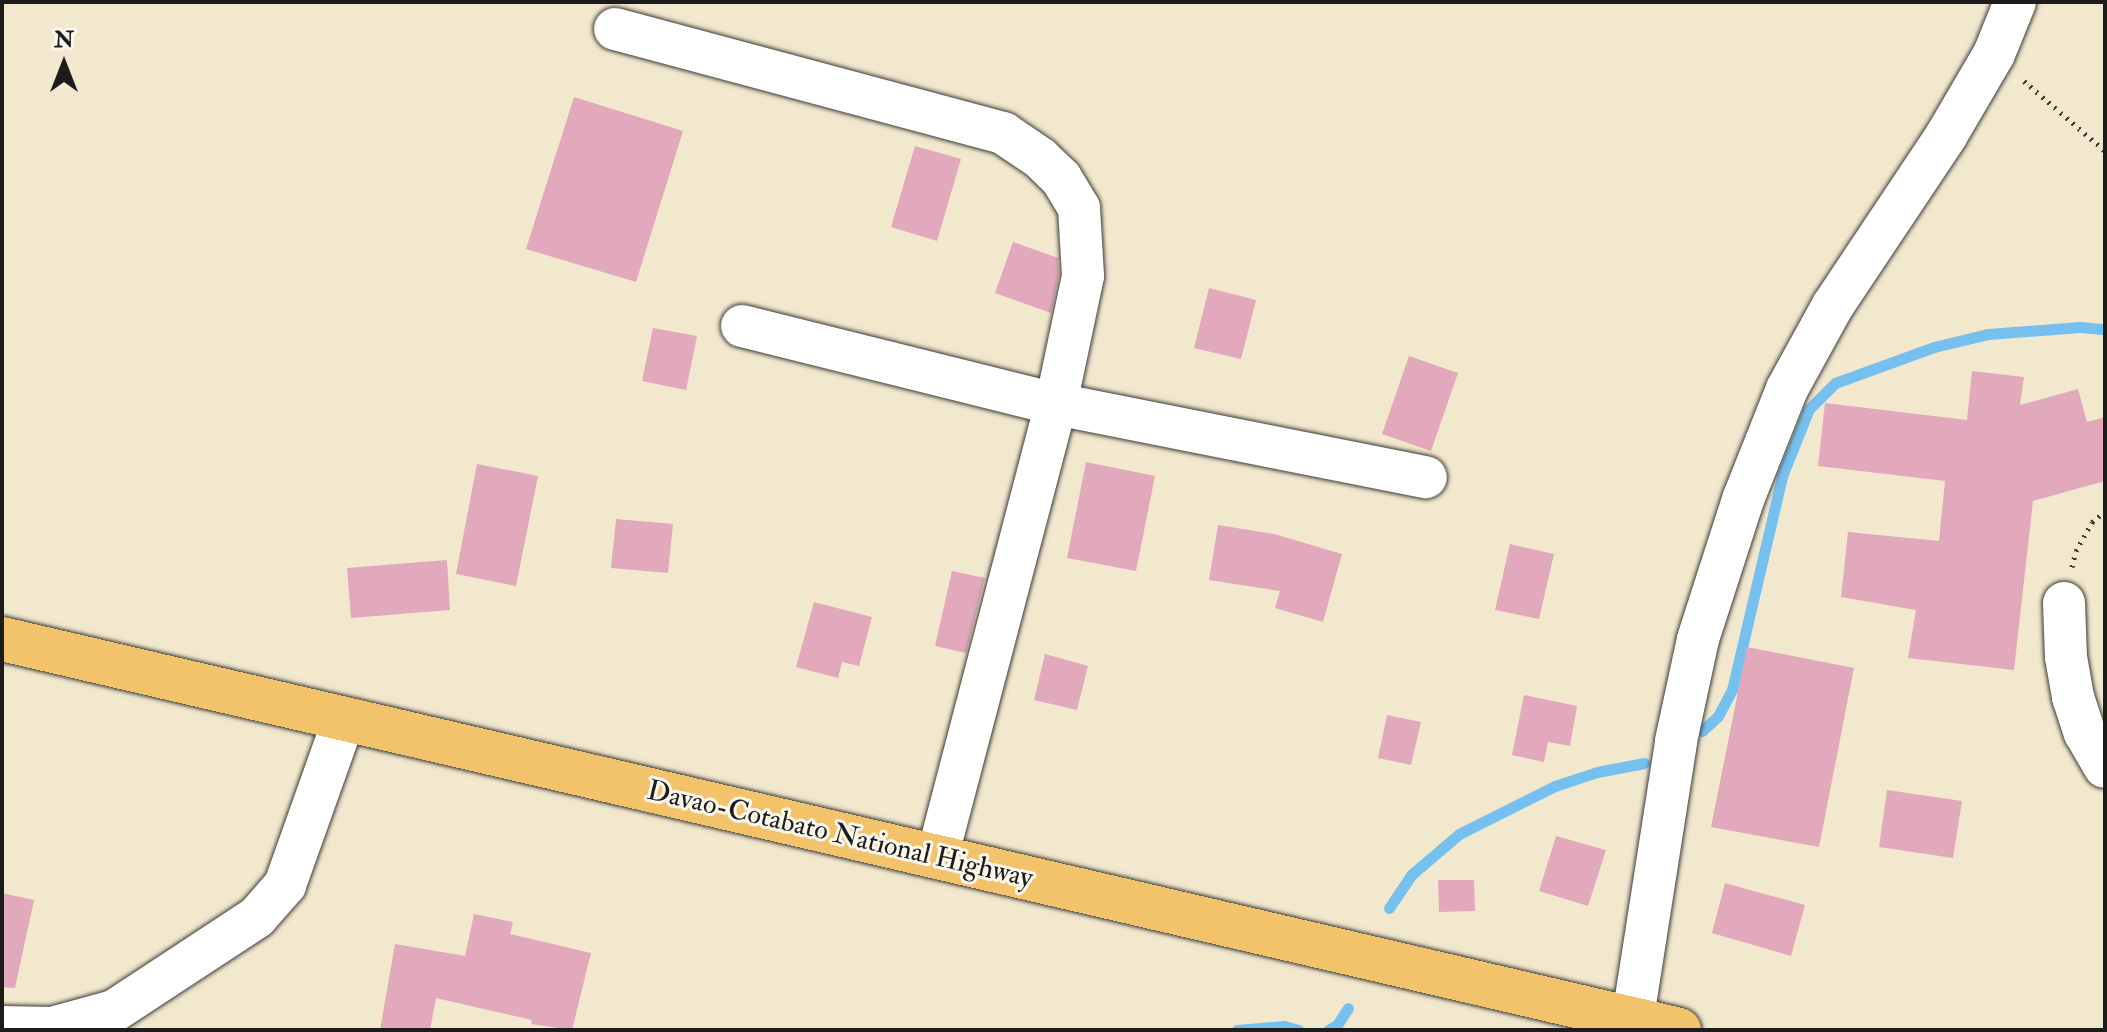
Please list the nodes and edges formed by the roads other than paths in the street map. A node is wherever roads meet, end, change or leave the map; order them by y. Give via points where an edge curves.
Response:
1 (2015, 2) edge
2 (615, 29) dead end
3 (742, 326) dead end
4 (1056, 404) junction
5 (1426, 477) dead end
6 (2064, 603) road end
7 (2, 639) edge
8 (344, 719) junction
9 (2105, 767) edge
10 (937, 858) junction
11 (1633, 1025) edge
12 (2, 1027) edge
13 (1679, 1030) edge

1 - 11 street via 1994,54 1946,136 1832,307 1787,389 1744,497 1698,639 1676,741
2 - 4 street via 1003,133 1040,158 1061,178 1079,208 1084,242 1083,276
3 - 4 street
4 - 5 street
4 - 10 street
6 - 9 street via 2073,697 2085,733
7 - 8 highway, Davao-Cotabato National Highway
8 - 10 highway, Davao-Cotabato National Highway
8 - 12 street via 285,885 257,917 114,1011 52,1028
10 - 11 highway, Davao-Cotabato National Highway
11 - 13 highway, Davao-Cotabato National Highway

